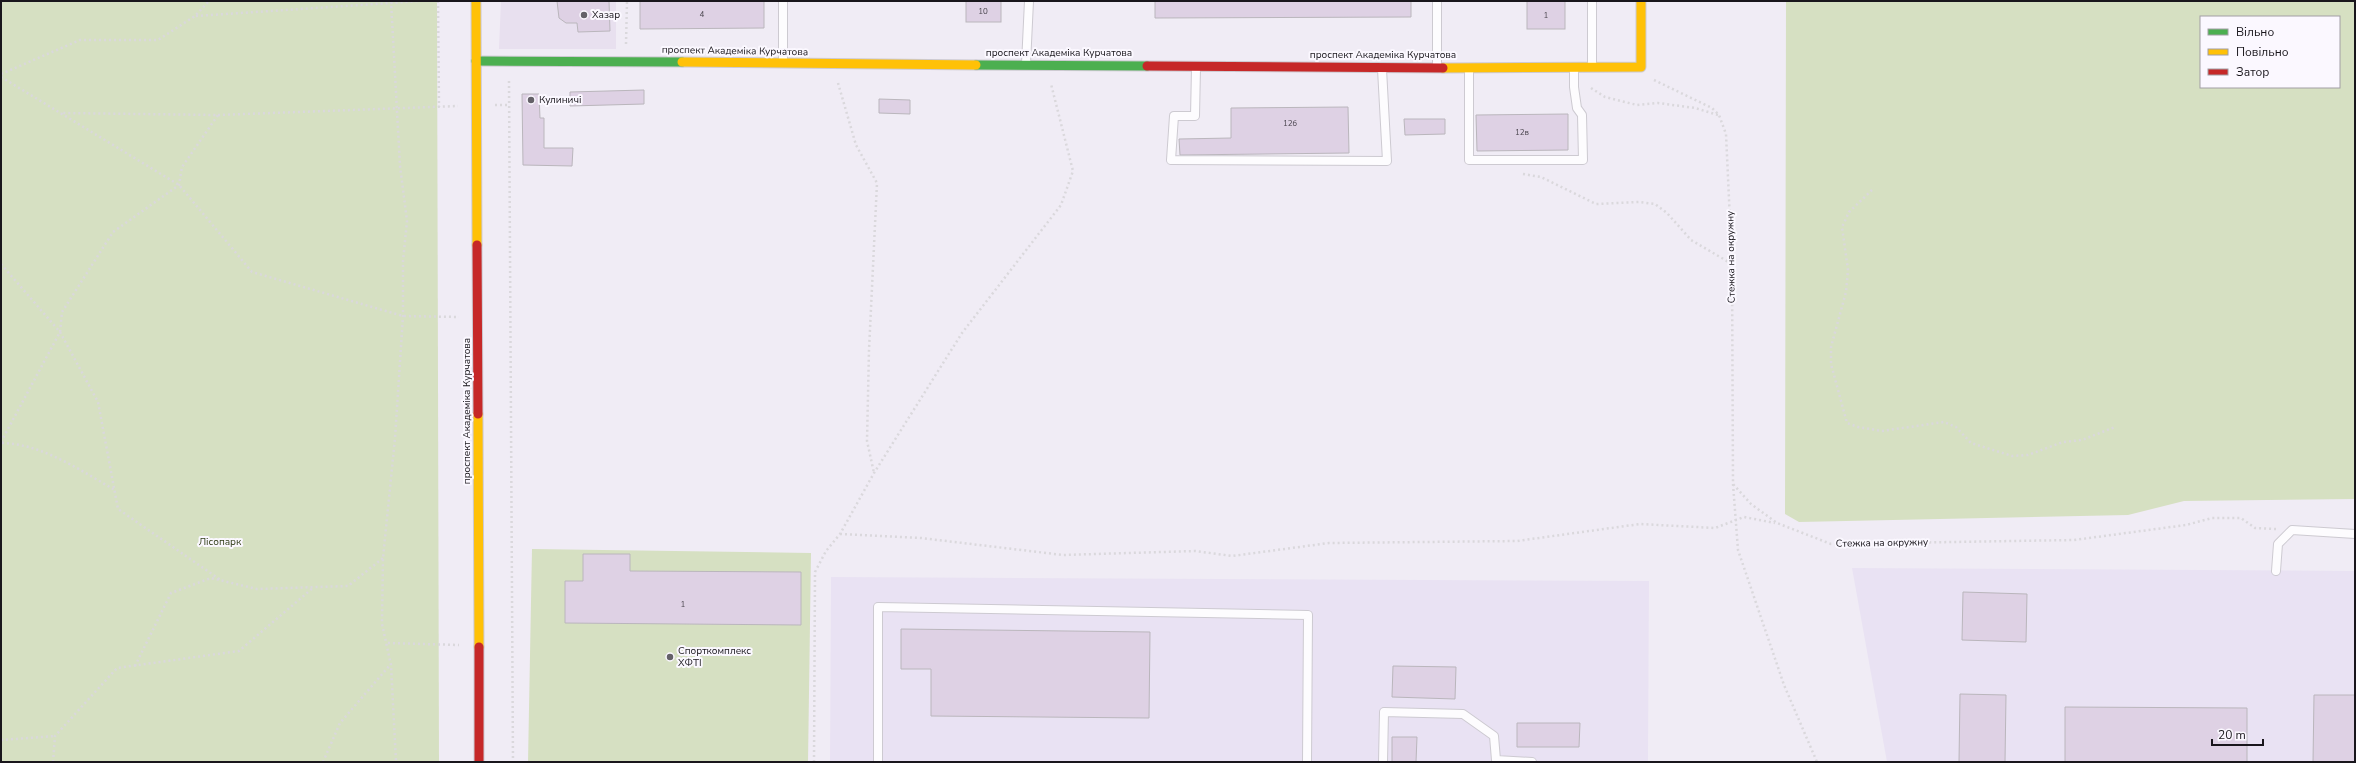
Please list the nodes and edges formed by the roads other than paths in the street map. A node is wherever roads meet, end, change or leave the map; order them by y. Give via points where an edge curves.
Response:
1 (476, 1) edge
2 (783, 1) edge
3 (1029, 1) edge
4 (1437, 1) edge
5 (1592, 1) edge
6 (1641, 1) edge
7 (476, 61) junction
8 (783, 63) junction
9 (1026, 65) junction
10 (1196, 65) junction
11 (1382, 66) junction
12 (1437, 66) junction
13 (1468, 66) junction
14 (1592, 67) junction
15 (1574, 69) junction
16 (2355, 534) edge
17 (2276, 571) dead end
18 (479, 762) edge
19 (878, 762) edge
20 (1307, 762) edge
21 (1383, 762) edge
22 (1532, 762) edge

1 - 7 street, проспект Академіка Курчатова
2 - 8 lane
3 - 9 lane
4 - 12 lane
5 - 14 lane
6 - 14 street, проспект Академіка Курчатова via 1641,67
7 - 8 street, проспект Академіка Курчатова
7 - 18 street, проспект Академіка Курчатова
8 - 9 street, проспект Академіка Курчатова
9 - 10 street, проспект Академіка Курчатова
10 - 11 street, проспект Академіка Курчатова
10 - 11 lane via 1195,116 1174,116 1171,160 1387,161
11 - 12 street, проспект Академіка Курчатова
12 - 13 street, проспект Академіка Курчатова
13 - 15 street, проспект Академіка Курчатова
13 - 15 lane via 1469,160 1583,160 1582,115 1577,108
14 - 15 street, проспект Академіка Курчатова
16 - 17 lane via 2292,530 2278,544
19 - 20 lane via 878,607 1308,615
21 - 22 lane via 1384,712 1463,714 1494,736 1496,760

